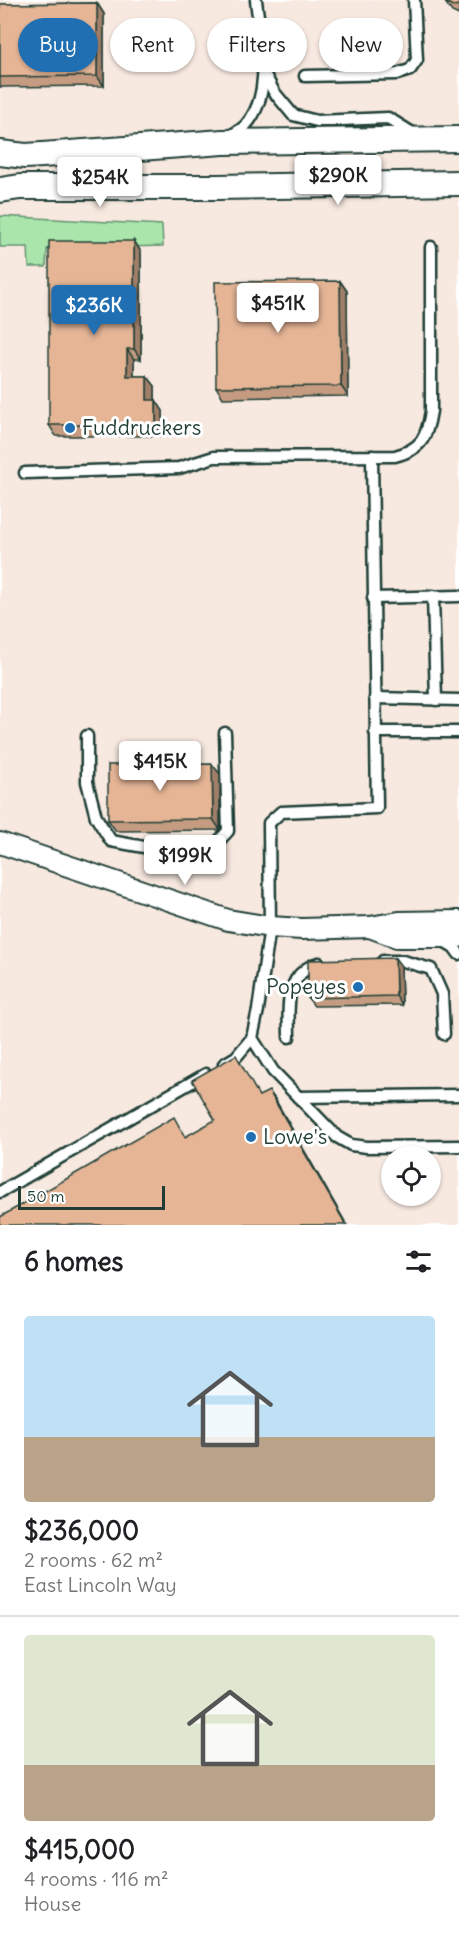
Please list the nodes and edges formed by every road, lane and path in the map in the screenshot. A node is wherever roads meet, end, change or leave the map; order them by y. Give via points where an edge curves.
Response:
1 (256, 0) edge
2 (414, 0) edge
3 (264, 73) junction
4 (305, 76) dead end
5 (422, 139) junction
6 (459, 139) edge
7 (223, 142) junction
8 (0, 153) edge
9 (459, 183) edge
10 (0, 190) edge
11 (431, 247) dead end
12 (372, 456) junction
13 (25, 473) dead end
14 (433, 596) junction
15 (459, 596) edge
16 (373, 598) junction
17 (375, 698) junction
18 (436, 700) junction
19 (459, 700) edge
20 (375, 732) junction
21 (459, 732) edge
22 (225, 734) dead end
23 (87, 736) dead end
24 (0, 843) edge
25 (459, 921) edge
26 (270, 927) junction
27 (370, 927) junction
28 (436, 937) junction
29 (459, 937) edge
30 (459, 954) edge
31 (370, 962) edge
32 (326, 963) edge
33 (444, 1034) dead end
34 (290, 1037) dead end
35 (252, 1038) junction
36 (459, 1095) edge
37 (298, 1097) junction
38 (459, 1146) edge
39 (0, 1191) edge

1 - 3 lane
2 - 4 lane via 417,60 410,69 397,74
3 - 5 lane via 293,115 317,120 388,118
3 - 7 lane via 256,110 245,127
5 - 6 street
5 - 7 street
7 - 8 street via 25,156
9 - 10 street
11 - 12 lane via 428,431 420,445 409,453
12 - 13 lane via 214,457 178,468
12 - 16 lane
14 - 15 lane
14 - 16 lane
14 - 18 lane
16 - 17 lane
17 - 18 lane
17 - 20 lane
18 - 19 lane
20 - 21 lane
20 - 26 lane via 377,808 281,812 269,823
22 - 23 lane via 228,831 215,844 144,848 111,841 96,817 87,782
24 - 26 street via 228,920
25 - 27 street via 399,922
26 - 27 street
26 - 35 lane
27 - 28 street via 397,938
28 - 29 street
28 - 30 lane via 454,946
31 - 33 lane via 404,961 431,969 442,994
32 - 34 lane via 315,963 299,974 290,990
35 - 37 lane via 273,1071
35 - 39 lane via 236,1057
36 - 37 lane
37 - 38 lane via 337,1137 351,1145

